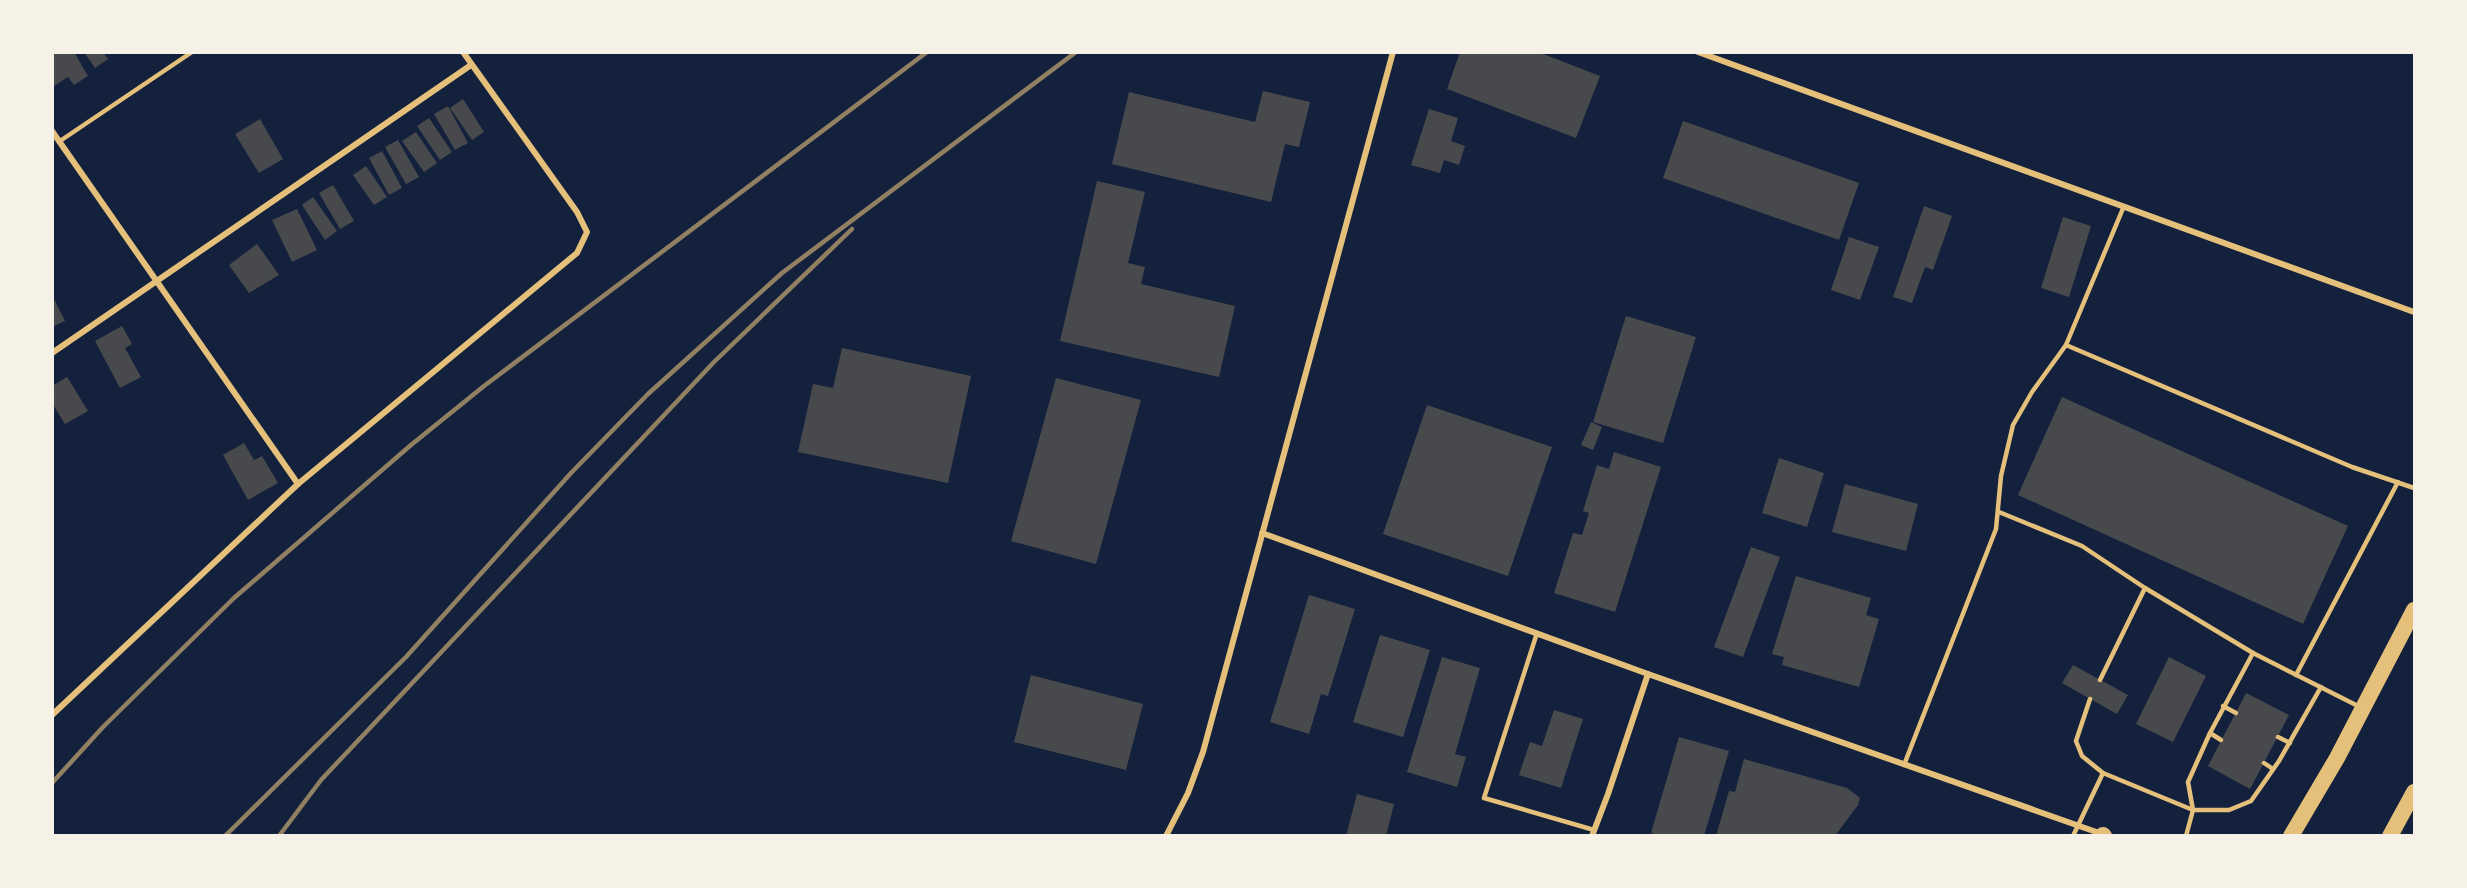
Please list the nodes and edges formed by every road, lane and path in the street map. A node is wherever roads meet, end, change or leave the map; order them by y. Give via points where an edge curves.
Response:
1 (192, 52) edge
2 (463, 52) edge
3 (1394, 52) edge
4 (1698, 52) edge
5 (471, 65) junction
6 (52, 130) edge
7 (60, 141) junction
8 (2125, 205) junction
9 (158, 280) junction
10 (2415, 312) edge
11 (2066, 345) junction
12 (52, 352) edge
13 (2398, 482) junction
14 (298, 484) junction
15 (2415, 488) edge
16 (1999, 512) junction
17 (1262, 533) junction
18 (2145, 588) junction
19 (2415, 610) edge
20 (1537, 633) junction
21 (2253, 653) junction
22 (1648, 674) junction
23 (2296, 675) junction
24 (2100, 680) dead end
25 (2321, 687) junction
26 (2091, 699) dead end
27 (2223, 706) junction
28 (2363, 709) junction
29 (2236, 713) dead end
30 (52, 715) edge
31 (2210, 733) junction
32 (2278, 737) dead end
33 (2222, 740) dead end
34 (2290, 743) junction
35 (2264, 763) dead end
36 (1904, 765) junction
37 (2273, 769) junction
38 (2103, 773) junction
39 (2415, 792) edge
40 (2193, 810) junction
41 (2078, 826) junction
42 (1593, 833) edge
43 (2104, 835) edge
44 (1166, 836) edge
45 (2073, 836) edge
46 (2186, 836) edge
47 (2290, 836) edge
48 (2390, 836) edge

1 - 7 lane
2 - 5 street
3 - 17 street
4 - 8 street
5 - 9 street
5 - 14 street via 577,212 587,232 577,253
6 - 7 street
7 - 9 street
8 - 10 street
8 - 11 lane
9 - 12 street
9 - 14 street
11 - 13 lane via 2352,467
11 - 16 lane via 2013,425 2001,476
13 - 15 lane
13 - 23 lane
14 - 30 street
16 - 18 lane via 2082,546
16 - 36 lane via 1996,529
17 - 20 street
17 - 44 street via 1203,752
18 - 21 lane
18 - 24 lane
19 - 28 highway
20 - 22 street
20 - 42 lane via 1484,798
21 - 23 lane
21 - 27 lane
22 - 36 street
22 - 42 street
23 - 25 lane
25 - 28 lane
25 - 34 lane
26 - 38 lane via 2076,741 2082,756
27 - 29 lane
27 - 31 lane
28 - 47 highway
31 - 33 lane
31 - 40 lane via 2188,782
32 - 34 lane
34 - 37 lane
35 - 37 lane
36 - 41 street
37 - 40 lane via 2251,801 2229,810
38 - 40 lane
38 - 41 lane
39 - 48 highway
40 - 46 lane
41 - 43 street
41 - 45 lane

